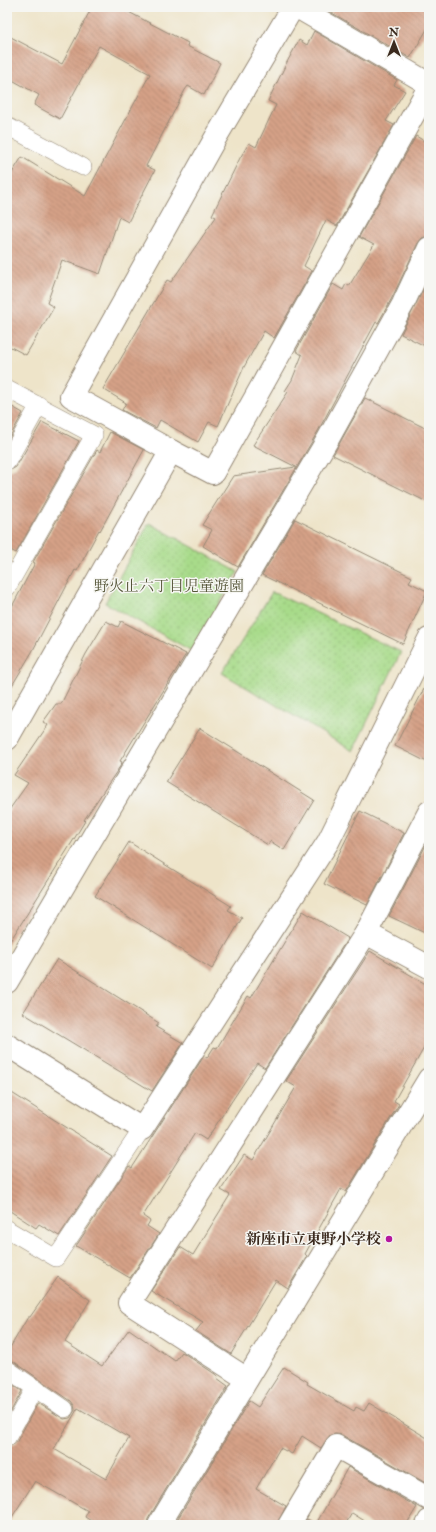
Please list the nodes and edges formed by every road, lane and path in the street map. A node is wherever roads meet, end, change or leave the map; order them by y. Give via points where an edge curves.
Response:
1 (293, 7) edge
2 (297, 7) edge
3 (429, 86) edge
4 (7, 126) edge
5 (82, 167) dead end
6 (429, 248) edge
7 (7, 389) edge
8 (39, 405) junction
9 (171, 451) junction
10 (7, 462) edge
11 (7, 588) edge
12 (429, 639) edge
13 (7, 739) edge
14 (429, 812) edge
15 (366, 933) junction
16 (429, 967) edge
17 (7, 982) edge
18 (7, 1045) edge
19 (429, 1078) edge
20 (142, 1129) junction
21 (7, 1229) edge
22 (7, 1369) edge
23 (247, 1379) junction
24 (35, 1388) junction
25 (66, 1409) dead end
26 (7, 1438) edge
27 (429, 1499) edge
28 (429, 1521) edge
29 (159, 1525) edge
30 (289, 1525) edge
31 (427, 1525) edge

1 - 9 street via 71,396
2 - 3 street
3 - 9 street via 213,473
4 - 5 lane
6 - 17 street via 403,304 328,439
7 - 8 lane
8 - 10 lane
8 - 11 lane via 94,435
9 - 13 street
12 - 20 street via 328,842
14 - 15 street
15 - 16 street
15 - 23 street via 129,1303
18 - 20 street
19 - 23 street
20 - 21 lane via 56,1258
22 - 24 lane
23 - 29 street
24 - 25 lane
24 - 26 lane
27 - 30 street via 336,1446
28 - 31 street

